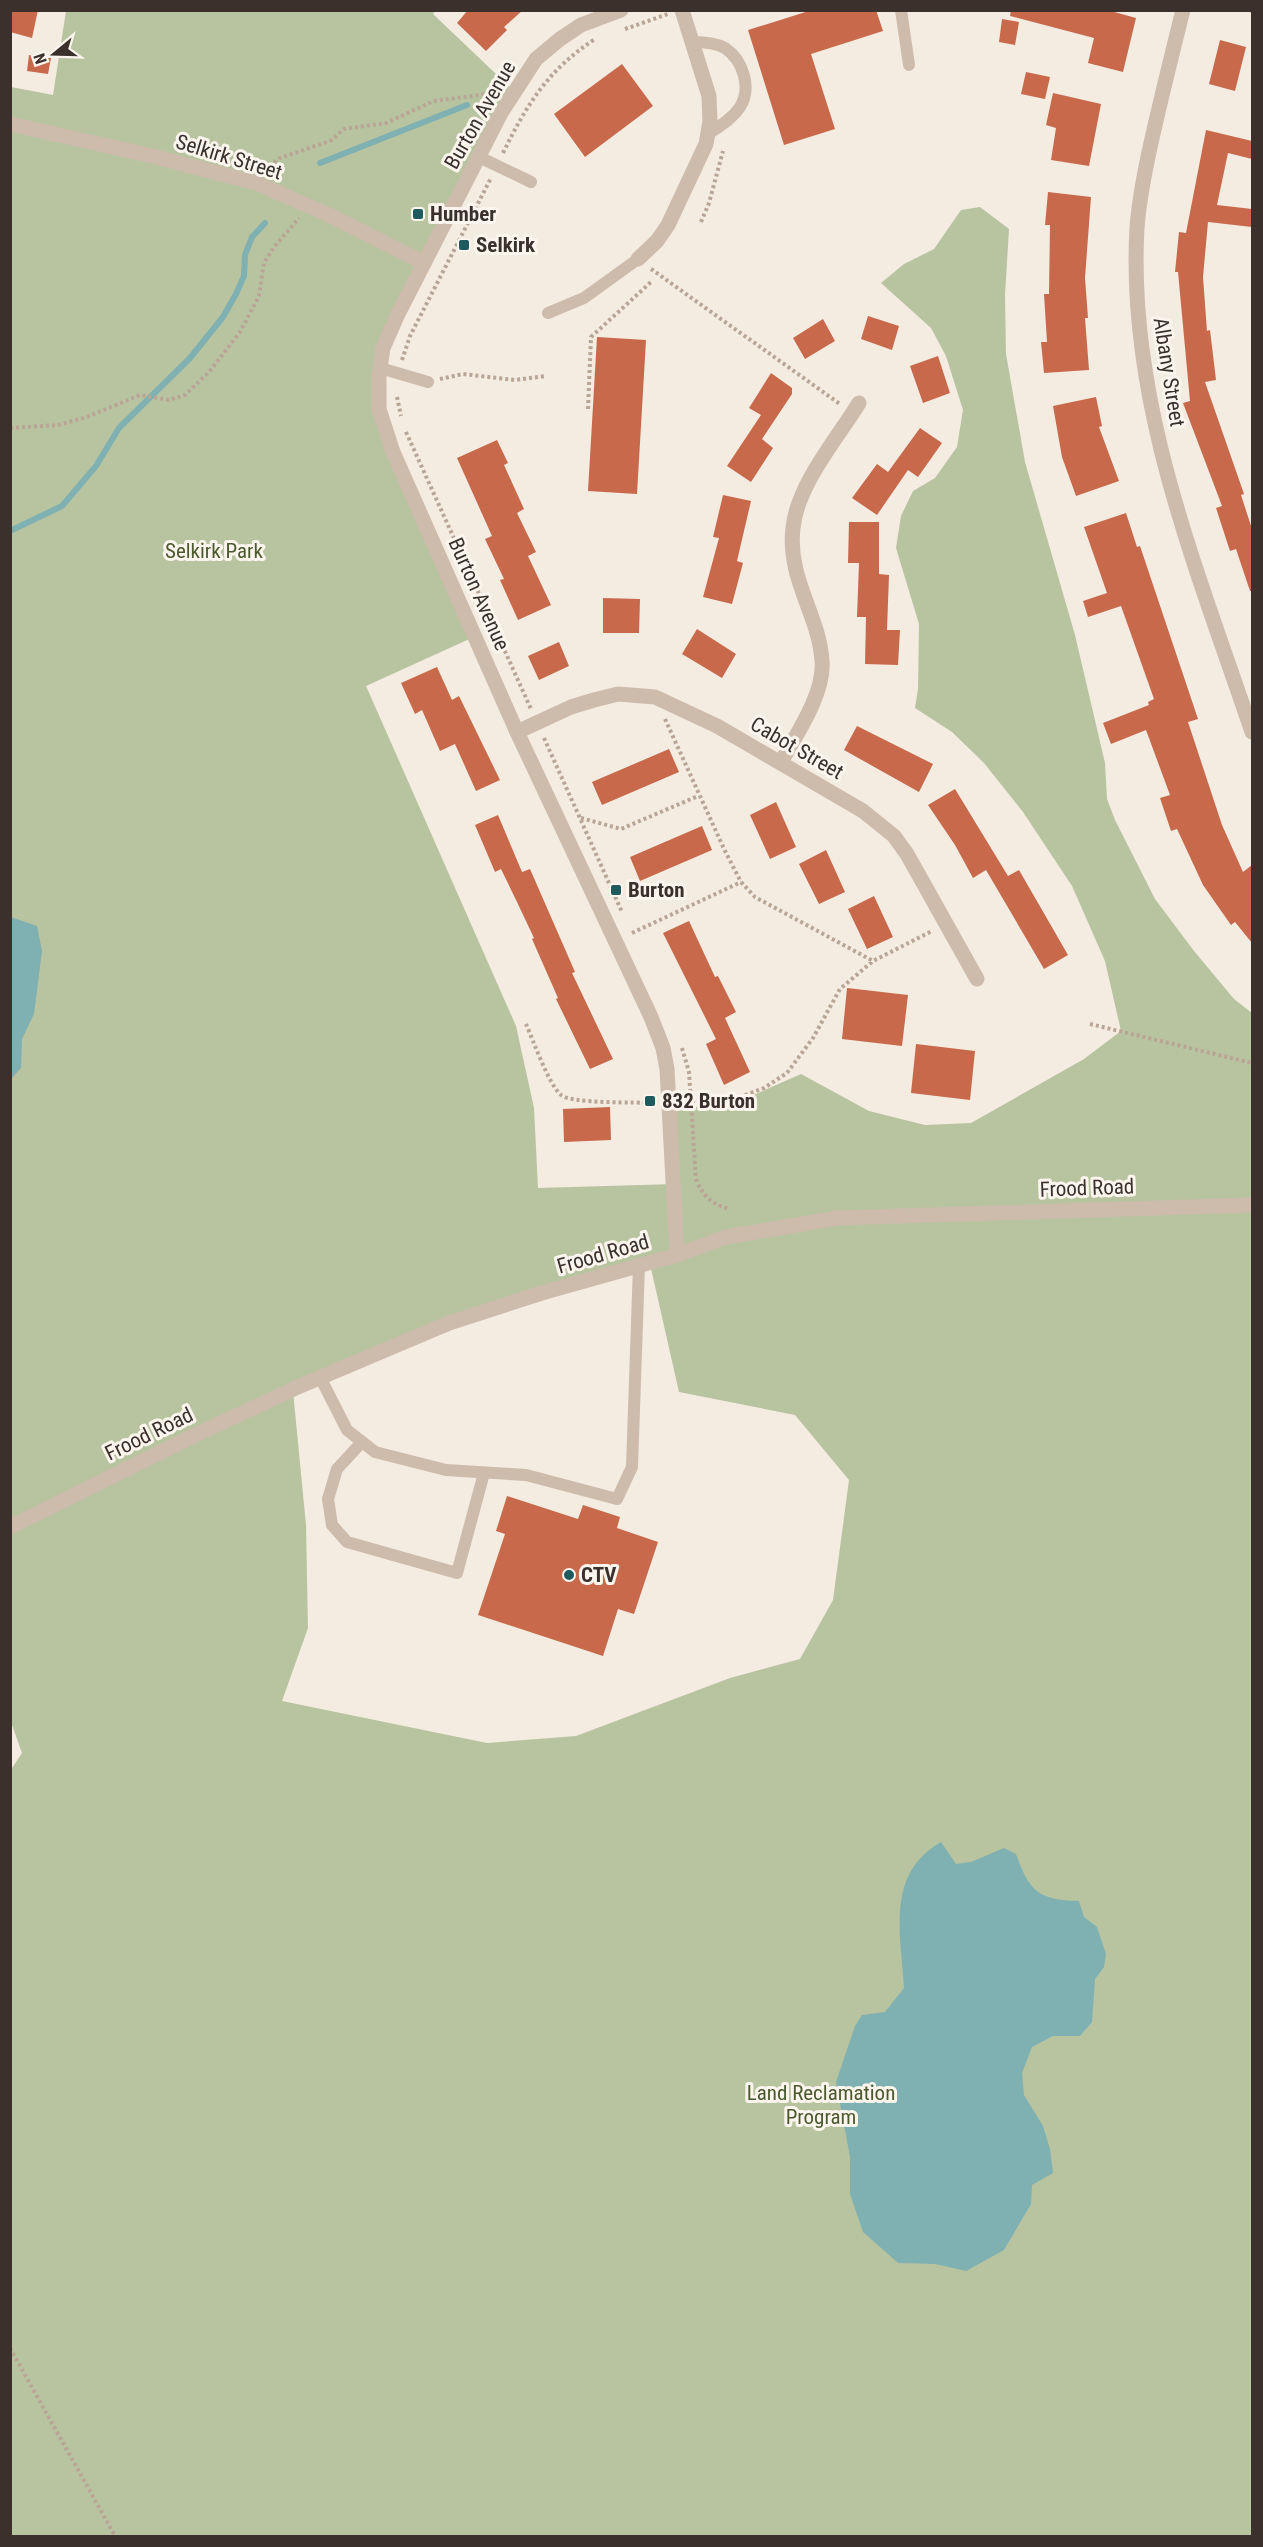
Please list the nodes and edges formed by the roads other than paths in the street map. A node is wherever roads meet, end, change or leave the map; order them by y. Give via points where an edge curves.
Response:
1 (621, 10) edge
2 (680, 10) edge
3 (901, 10) edge
4 (1183, 10) edge
5 (693, 42) junction
6 (909, 65) dead end
7 (10, 124) edge
8 (708, 134) junction
9 (478, 157) junction
10 (531, 182) dead end
11 (638, 260) joint
12 (424, 263) junction
13 (548, 313) dead end
14 (380, 368) junction
15 (428, 382) road end
16 (856, 408) road end
17 (517, 732) junction
18 (1252, 732) edge
19 (781, 762) junction
20 (977, 979) dead end
21 (1252, 1204) edge
22 (677, 1255) junction
23 (639, 1265) junction
24 (320, 1377) junction
25 (362, 1442) junction
26 (484, 1473) junction
27 (10, 1527) edge

1 - 9 street, Burton Avenue via 581,25 537,59
2 - 5 street
3 - 6 lane
4 - 18 street, Albany Street via 1137,225 1141,352 1149,405 1169,478
5 - 8 street via 709,96
5 - 8 lane via 723,47 737,59 747,86 742,104 731,118
7 - 12 street, Selkirk Street via 265,187
8 - 11 street via 668,225
9 - 10 lane
9 - 12 street, Burton Avenue
11 - 13 lane via 584,298
12 - 14 street, Burton Avenue via 383,348
14 - 15 lane
14 - 17 street, Burton Avenue via 379,409 393,452
16 - 19 street via 811,479 793,525 793,565 822,663 809,711
17 - 19 street, Cabot Street via 571,707 618,694 655,697
17 - 22 street, Burton Avenue via 663,1048 670,1104
19 - 20 street, Cabot Street via 863,811 894,836
21 - 22 street, Frood Road via 837,1218 726,1237
22 - 23 street, Frood Road
23 - 24 street, Frood Road via 449,1323
23 - 26 lane via 632,1467 617,1499 526,1475
24 - 25 lane via 347,1430
24 - 27 street, Frood Road
25 - 26 lane via 375,1452 446,1470
25 - 26 lane via 338,1469 328,1499 332,1525 347,1542 457,1573

